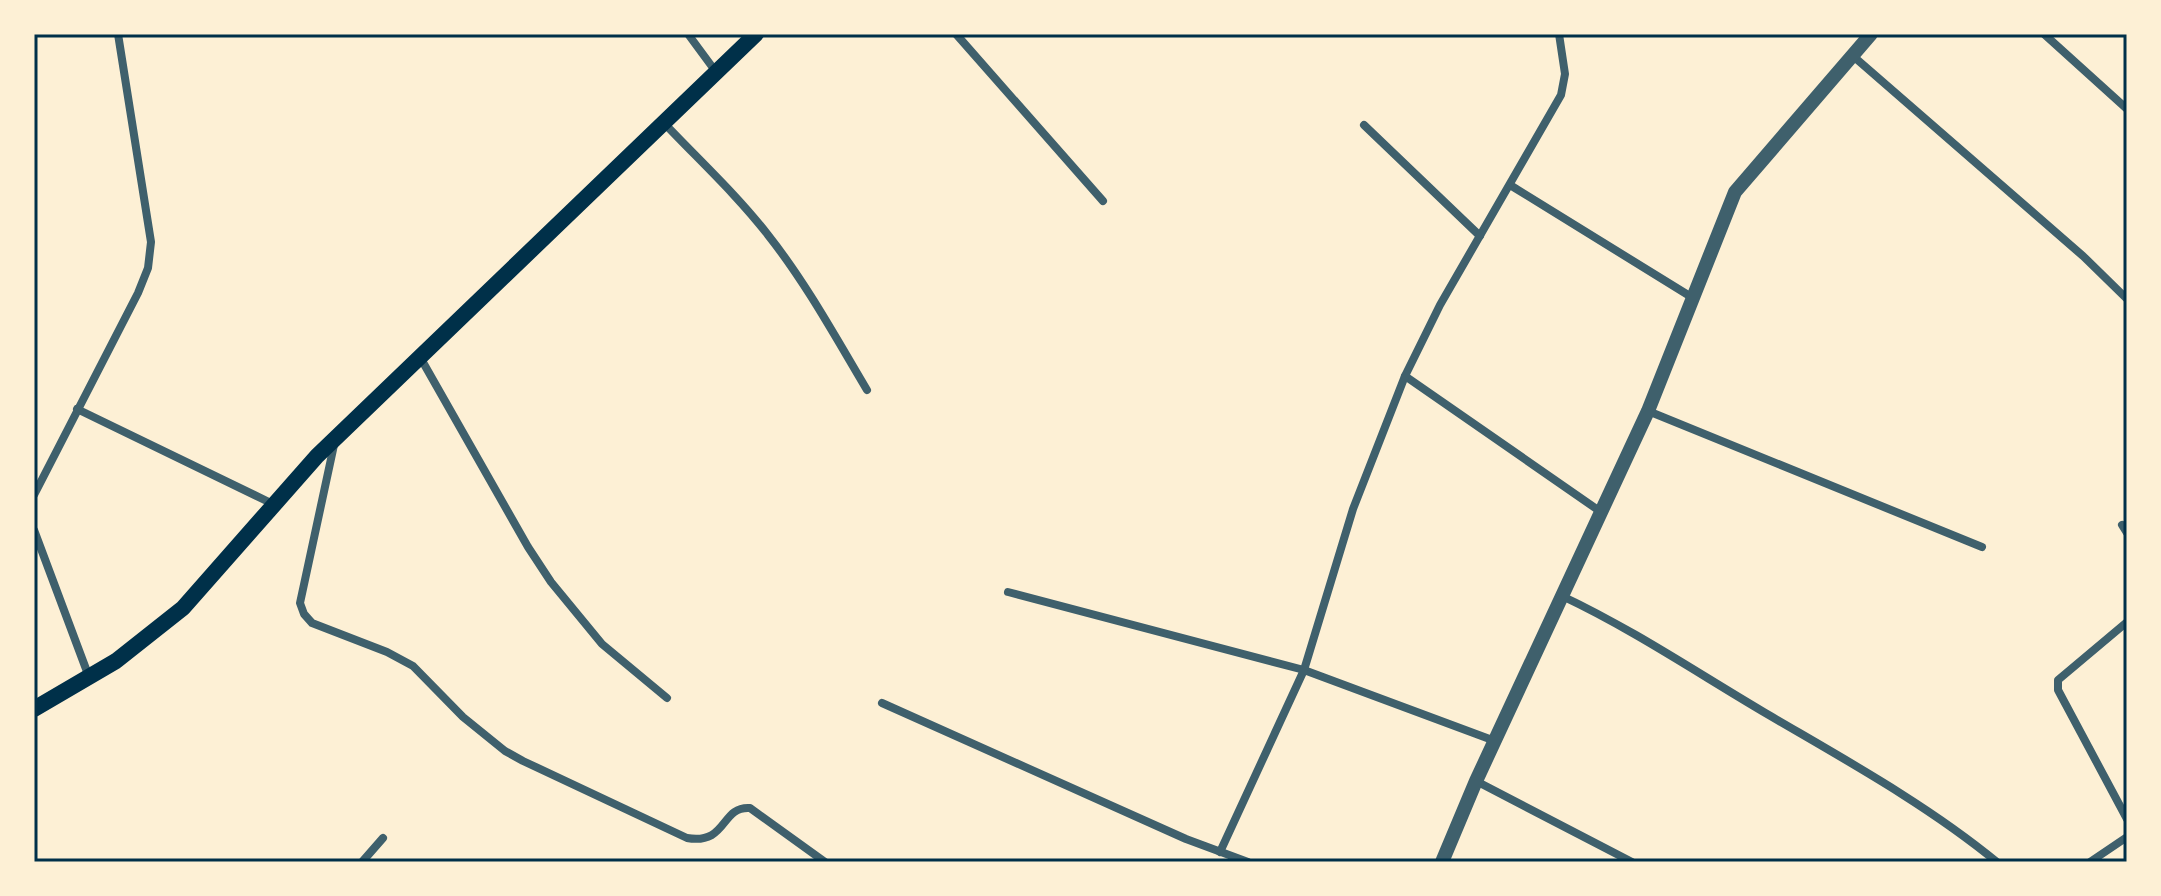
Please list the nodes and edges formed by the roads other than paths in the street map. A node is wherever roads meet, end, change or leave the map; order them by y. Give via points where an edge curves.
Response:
1 (118, 34) edge
2 (688, 34) edge
3 (756, 34) edge
4 (956, 34) edge
5 (1559, 34) edge
6 (1871, 34) edge
7 (2044, 34) edge
8 (1853, 56) junction
9 (716, 72) junction
10 (2127, 109) edge
11 (664, 123) junction
12 (1364, 125) dead end
13 (1510, 185) junction
14 (1103, 201) dead end
15 (1480, 236) junction
16 (1694, 299) junction
17 (2127, 299) edge
18 (419, 357) junction
19 (1405, 376) junction
20 (867, 390) dead end
21 (77, 409) junction
22 (1648, 411) junction
23 (336, 437) junction
24 (34, 495) edge
25 (273, 504) junction
26 (1601, 512) junction
27 (34, 530) edge
28 (1982, 547) dead end
29 (1008, 592) dead end
30 (1562, 596) junction
31 (2127, 622) edge
32 (1304, 670) junction
33 (89, 677) junction
34 (667, 698) dead end
35 (882, 703) dead end
36 (34, 709) edge
37 (1495, 741) junction
38 (1476, 781) junction
39 (2127, 819) edge
40 (2127, 837) edge
41 (383, 838) dead end
42 (1220, 852) junction
43 (362, 862) edge
44 (825, 862) edge
45 (1248, 862) edge
46 (1442, 862) edge
47 (1632, 862) edge
48 (1997, 862) edge
49 (2090, 862) edge

1 - 21 street via 151,242 138,293
2 - 9 street
3 - 9 main road
4 - 14 street
5 - 13 street via 1565,74 1561,95
6 - 8 street
7 - 10 street
8 - 16 street via 1735,192
8 - 17 street
9 - 11 main road
11 - 18 main road
11 - 20 street via 769,236
12 - 15 street
13 - 15 street
13 - 16 street
15 - 19 street
16 - 22 street
18 - 23 main road
18 - 34 street via 551,582 602,644
19 - 26 street
19 - 32 street via 1353,509
21 - 24 street
21 - 25 street
22 - 26 street
22 - 28 street
23 - 25 main road
23 - 44 street via 300,603 312,623 413,666 505,751 687,838 705,840 732,814 750,808
25 - 33 main road via 183,608
26 - 30 street
27 - 33 street
29 - 32 street
30 - 37 street
30 - 48 street via 1875,778
31 - 39 street via 2058,680 2058,690
32 - 37 street
32 - 42 street
33 - 36 main road
35 - 42 street
37 - 38 street
38 - 46 street
38 - 47 street
40 - 49 street
41 - 43 street
42 - 45 street

